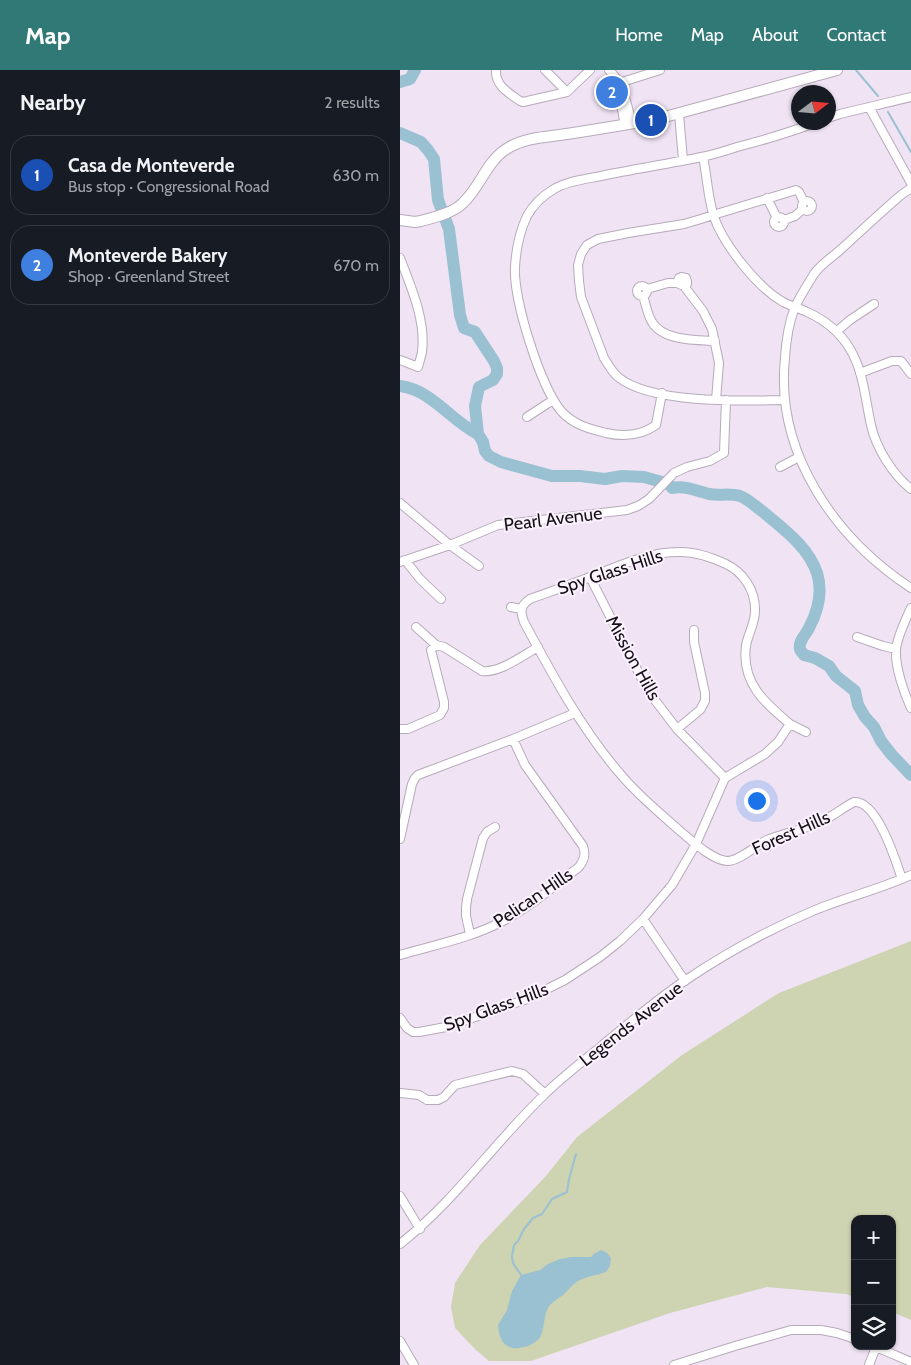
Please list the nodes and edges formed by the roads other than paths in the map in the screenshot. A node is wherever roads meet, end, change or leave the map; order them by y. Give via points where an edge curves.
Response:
1 (496, 70) edge
2 (545, 70) edge
3 (590, 70) edge
4 (610, 70) edge
5 (660, 70) edge
6 (837, 70) edge
7 (619, 84) junction
8 (567, 92) junction
9 (911, 97) edge
10 (869, 106) junction
11 (679, 114) junction
12 (836, 115) edge
13 (629, 125) junction
14 (793, 130) edge
15 (703, 157) junction
16 (683, 160) junction
17 (911, 183) edge
18 (911, 188) edge
19 (767, 198) junction
20 (713, 215) junction
21 (401, 220) edge
22 (400, 258) edge
23 (874, 304) dead end
24 (795, 307) junction
25 (837, 331) junction
26 (715, 341) junction
27 (400, 360) edge
28 (860, 373) junction
29 (911, 374) edge
30 (662, 393) junction
31 (554, 400) junction
32 (716, 400) junction
33 (726, 400) junction
34 (785, 400) junction
35 (527, 418) dead end
36 (799, 457) junction
37 (780, 467) dead end
38 (911, 489) edge
39 (400, 503) edge
40 (450, 544) junction
41 (403, 561) edge
42 (480, 566) dead end
43 (590, 577) junction
44 (911, 588) edge
45 (441, 599) dead end
46 (512, 607) dead end
47 (911, 608) edge
48 (522, 609) junction
49 (416, 627) dead end
50 (694, 630) dead end
51 (857, 636) dead end
52 (436, 645) junction
53 (538, 647) junction
54 (896, 650) junction
55 (911, 708) edge
56 (575, 713) junction
57 (790, 724) junction
58 (400, 729) edge
59 (677, 729) junction
60 (806, 732) dead end
61 (513, 738) junction
62 (725, 778) junction
63 (495, 827) dead end
64 (400, 839) edge
65 (696, 844) junction
66 (911, 875) edge
67 (902, 879) junction
68 (643, 919) junction
69 (470, 934) junction
70 (400, 955) edge
71 (685, 981) junction
72 (400, 1018) edge
73 (400, 1093) edge
74 (545, 1094) junction
75 (400, 1196) edge
76 (420, 1229) junction
77 (400, 1244) edge
78 (851, 1338) edge
79 (400, 1341) edge
80 (874, 1350) edge
81 (882, 1350) edge
82 (911, 1362) edge
83 (678, 1364) edge
84 (414, 1365) edge
85 (869, 1365) edge

1 - 8 street via 500,86 523,102
2 - 8 street
3 - 8 street
4 - 7 street
5 - 7 street
6 - 11 main road
7 - 13 street
9 - 10 street
10 - 12 street
10 - 17 street
11 - 13 main road
11 - 16 street
13 - 21 main road via 539,137 513,145 496,157 462,204 422,222
14 - 15 street
15 - 16 street
15 - 20 street
16 - 31 street via 554,188 528,215 519,240 515,268 519,301 542,377
18 - 24 street via 815,272
19 - 19 street via 780,219 795,216 804,206 796,190
19 - 20 street
20 - 24 street via 732,251 746,268 781,301
20 - 30 street via 684,224 598,239 581,254 578,281 581,297 609,367 629,384
22 - 27 street via 421,322 422,352 418,368
23 - 25 street
24 - 25 street via 823,320
24 - 34 street via 786,340
25 - 28 street
26 - 26 street via 709,320 681,284 668,283 645,292 649,317 665,334
26 - 32 street via 719,363
28 - 29 street via 900,361
28 - 38 street via 871,428 892,469
30 - 31 street via 656,425 637,434 615,435 578,424 563,413
30 - 32 street
31 - 35 street
32 - 33 street
33 - 34 street
33 - 40 street, Pearl Avenue via 724,452 710,461 674,473 638,506 498,525
34 - 36 street
36 - 37 street
36 - 44 street via 813,486 856,544
39 - 40 street
40 - 41 street, Pearl Avenue
40 - 42 street
41 - 45 street
43 - 48 street, Spy Glass Hills via 530,599
43 - 57 street, Spy Glass Hills via 653,555 678,552 714,558 737,570 749,586 755,609 746,652 750,679 762,699
43 - 59 street, Mission Hills via 648,691
46 - 48 street
47 - 54 street
48 - 53 street via 524,622
49 - 52 street
50 - 59 street via 705,701 700,710
51 - 54 street
52 - 53 street via 482,671 490,672
52 - 58 street via 431,650 444,708 440,715 408,729
53 - 56 street
54 - 55 street via 905,697
56 - 61 street
56 - 65 street, Forest Hills via 621,776
57 - 60 street, Spy Glass Hills
57 - 62 street via 765,754
59 - 62 street, Mission Hills
61 - 64 street via 414,778
61 - 69 street, Pelican Hills via 525,765 583,846 584,858 579,868 515,914
62 - 65 street, Spy Glass Hills
63 - 69 street via 483,838 467,899
65 - 67 street, Forest Hills via 718,858 734,860 767,840 820,823 858,802 868,807 885,835
65 - 68 street, Spy Glass Hills via 672,885
66 - 67 street, Legends Avenue
67 - 71 street, Legends Avenue via 780,926
68 - 71 street
68 - 72 street, Spy Glass Hills via 584,968 527,1000 446,1027 419,1032 407,1028
69 - 70 street, Pelican Hills
71 - 74 street, Legends Avenue
73 - 74 street via 438,1100 460,1084 512,1071 523,1074
74 - 76 street, Legends Avenue
75 - 76 street
76 - 77 street, Legends Avenue
78 - 83 street via 820,1330 791,1330
79 - 84 street
80 - 85 street
81 - 82 street

